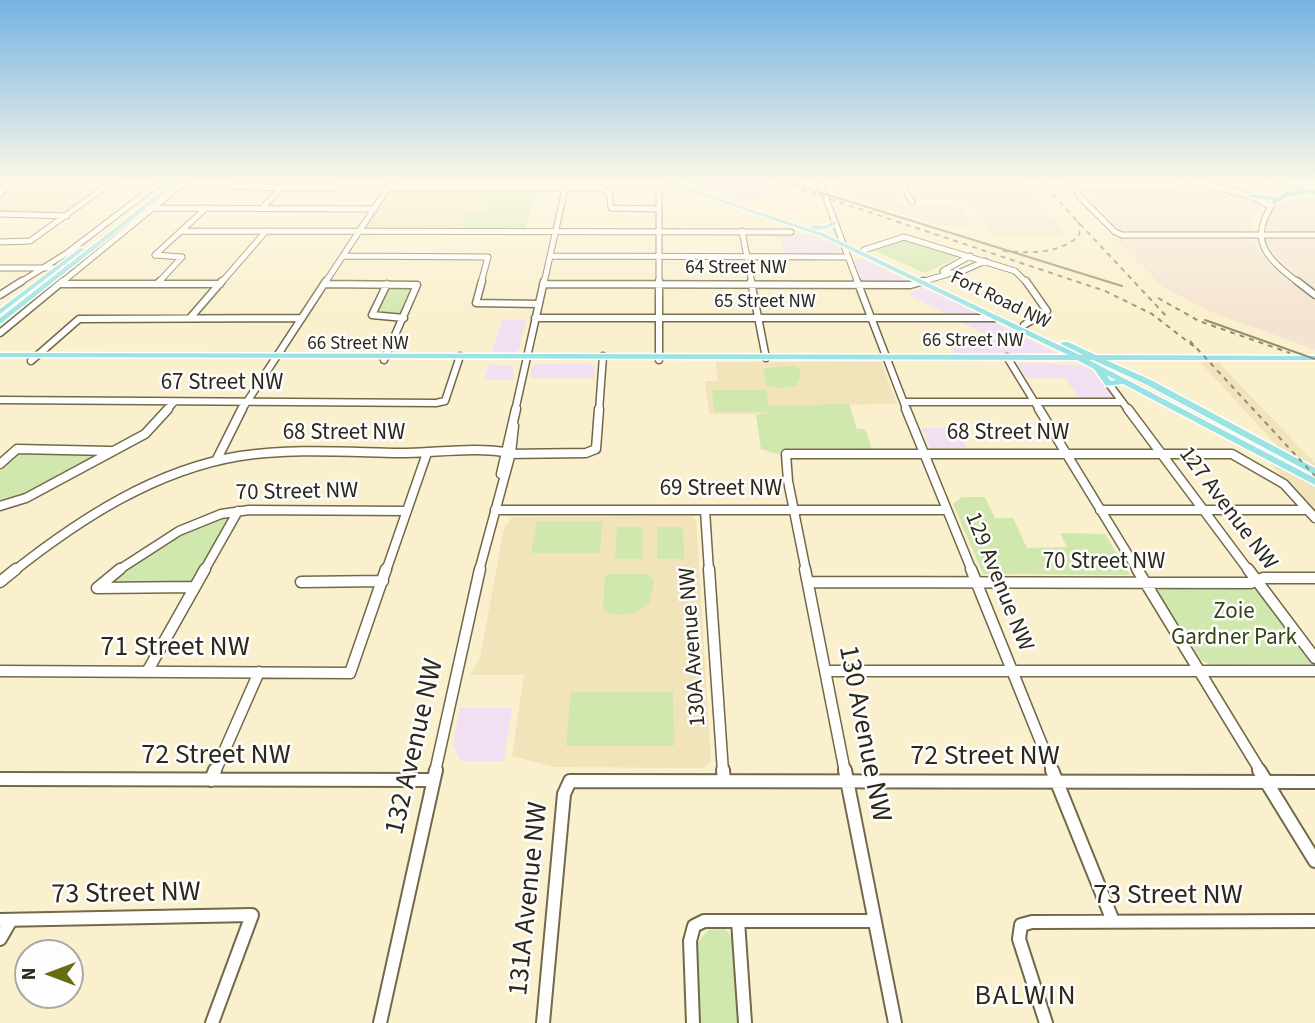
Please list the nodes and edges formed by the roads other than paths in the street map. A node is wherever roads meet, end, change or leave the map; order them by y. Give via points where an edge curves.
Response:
1 (49, 228) edge
2 (99, 228) edge
3 (109, 228) edge
4 (120, 228) edge
5 (130, 228) edge
6 (185, 228) edge
7 (362, 228) edge
8 (556, 228) edge
9 (659, 228) edge
10 (798, 228) edge
11 (808, 228) edge
12 (810, 228) edge
13 (823, 228) edge
14 (836, 228) edge
15 (1112, 228) edge
16 (1259, 228) edge
17 (814, 229) junction
18 (181, 231) junction
19 (266, 231) junction
20 (360, 231) junction
21 (555, 231) junction
22 (659, 231) junction
23 (742, 231) junction
24 (791, 232) junction
25 (1258, 235) junction
26 (1315, 236) edge
27 (34, 238) junction
28 (0, 240) edge
29 (842, 242) junction
30 (865, 253) junction
31 (344, 256) junction
32 (659, 256) junction
33 (747, 256) junction
34 (970, 256) junction
35 (550, 257) junction
36 (847, 257) junction
37 (985, 261) junction
38 (0, 268) edge
39 (45, 268) junction
40 (57, 268) junction
41 (68, 268) junction
42 (946, 272) junction
43 (925, 281) junction
44 (62, 284) junction
45 (157, 284) junction
46 (219, 284) junction
47 (325, 284) junction
48 (387, 284) junction
49 (543, 284) junction
50 (752, 284) junction
51 (659, 285) junction
52 (858, 285) junction
53 (0, 295) edge
54 (1315, 295) edge
55 (539, 304) junction
56 (0, 312) edge
57 (190, 318) junction
58 (302, 318) junction
59 (404, 318) junction
60 (536, 318) junction
61 (659, 318) junction
62 (758, 318) junction
63 (871, 318) junction
64 (995, 318) junction
65 (0, 322) edge
66 (1020, 326) junction
67 (0, 333) edge
68 (0, 355) edge
69 (1007, 357) junction
70 (1077, 357) junction
71 (34, 358) junction
72 (276, 358) junction
73 (385, 358) junction
74 (459, 358) junction
75 (526, 358) junction
76 (603, 358) junction
77 (659, 358) junction
78 (766, 358) junction
79 (887, 358) junction
80 (1135, 358) junction
81 (1315, 358) edge
82 (0, 361) edge
83 (1096, 362) junction
84 (1128, 378) junction
85 (1109, 384) junction
86 (1169, 395) junction
87 (0, 400) edge
88 (174, 402) junction
89 (246, 402) junction
90 (904, 402) junction
91 (1034, 402) junction
92 (1122, 402) junction
93 (113, 452) junction
94 (427, 453) junction
95 (506, 453) junction
96 (1065, 453) junction
97 (786, 454) joint
98 (924, 454) junction
99 (1162, 454) junction
100 (216, 461) junction
101 (0, 464) edge
102 (1315, 472) edge
103 (1315, 482) edge
104 (0, 506) edge
105 (495, 510) junction
106 (705, 510) junction
107 (794, 510) junction
108 (947, 510) junction
109 (1100, 510) junction
110 (1204, 510) junction
111 (1307, 510) junction
112 (238, 511) junction
113 (407, 511) junction
114 (1315, 518) edge
115 (1315, 578) edge
116 (1257, 580) junction
117 (383, 581) junction
118 (0, 582) edge
119 (301, 582) dead end
120 (808, 582) junction
121 (975, 583) junction
122 (1144, 583) junction
123 (195, 587) junction
124 (1315, 658) edge
125 (0, 671) edge
126 (826, 671) junction
127 (1198, 671) junction
128 (1315, 671) edge
129 (147, 672) junction
130 (259, 672) junction
131 (1012, 672) junction
132 (0, 779) edge
133 (211, 780) junction
134 (432, 780) junction
135 (847, 780) junction
136 (570, 781) joint
137 (724, 781) junction
138 (1056, 782) junction
139 (1266, 782) junction
140 (1315, 782) edge
141 (1315, 861) edge
142 (5, 920) edge
143 (738, 921) junction
144 (876, 921) junction
145 (1113, 921) junction
146 (1315, 922) edge
147 (0, 939) edge
148 (212, 1023) edge
149 (380, 1023) edge
150 (543, 1023) edge
151 (693, 1023) edge
152 (745, 1023) edge
153 (895, 1023) edge
154 (1046, 1023) edge

1 - 27 street
2 - 39 street
3 - 40 main road
4 - 41 main road
5 - 44 street
6 - 18 street
7 - 20 street
8 - 21 street, 132 Avenue NW
9 - 22 street
10 - 24 main road
11 - 17 main road, Fort Road NW
12 - 17 main road, Fort Road NW
13 - 17 main road
14 - 29 street, 129 Avenue NW
15 - 25 street via 1119,234
16 - 25 street
17 - 24 main road
17 - 29 main road, Fort Road NW
18 - 19 street
18 - 45 street via 155,255 182,257
19 - 20 street
19 - 46 street
20 - 21 street
20 - 31 street
21 - 22 street
21 - 35 street, 132 Avenue NW
22 - 23 street
22 - 32 street
23 - 24 street
23 - 33 street
25 - 26 street
25 - 54 street via 1272,260
27 - 28 street
27 - 28 street via 27,242
29 - 30 main road, Fort Road NW
29 - 36 street, 129 Avenue NW
30 - 34 street via 904,237
30 - 36 main road
30 - 43 main road, Fort Road NW
31 - 47 street
31 - 55 street via 488,257 476,303
32 - 33 street
32 - 35 street
32 - 51 street
33 - 36 street
33 - 50 street
34 - 37 street
34 - 42 street
35 - 49 street, 132 Avenue NW
36 - 52 street, 129 Avenue NW
37 - 42 street via 958,274
37 - 66 street via 1020,274 1047,310
38 - 39 street
39 - 40 street
39 - 53 street
40 - 41 street
40 - 56 main road
41 - 65 main road
42 - 43 street, 64 Street NW
43 - 52 street, 64 Street NW
43 - 64 main road, Fort Road NW
43 - 66 main road, Fort Road NW
44 - 45 street
44 - 67 street
45 - 46 street
46 - 57 street
47 - 48 street
47 - 58 street
48 - 59 street via 417,285
48 - 59 street via 372,315
49 - 51 street, 64 Street NW
49 - 55 street, 132 Avenue NW
50 - 51 street, 64 Street NW
50 - 52 street, 64 Street NW
50 - 62 street
51 - 61 street
52 - 63 street, 129 Avenue NW
55 - 60 street, 132 Avenue NW
57 - 58 street
57 - 71 street via 79,319
58 - 72 street
59 - 73 street
60 - 61 street, 65 Street NW
60 - 75 street, 132 Avenue NW
61 - 62 street, 65 Street NW
61 - 77 street
62 - 63 street, 65 Street NW
62 - 78 street
63 - 64 street, 65 Street NW
63 - 79 street, 129 Avenue NW
64 - 66 main road, Fort Road NW
66 - 70 main road, Fort Road NW
66 - 83 main road
68 - 71 main road, 66 Street NW
69 - 70 main road, 66 Street NW
69 - 79 main road, 66 Street NW
69 - 91 street
70 - 83 main road, Fort Road NW
70 - 86 main road
71 - 72 main road, 66 Street NW
71 - 82 main road, 66 Street NW
72 - 73 main road, 66 Street NW
72 - 89 street
73 - 74 main road, 66 Street NW
74 - 75 main road, 66 Street NW
74 - 89 street, 67 Street NW via 444,401
75 - 76 main road, 66 Street NW
75 - 95 street, 132 Avenue NW
76 - 77 main road, 66 Street NW
76 - 95 street, 68 Street NW via 596,449 586,453
77 - 78 main road, 66 Street NW
78 - 79 main road, 66 Street NW
79 - 90 street, 129 Avenue NW
80 - 81 main road
80 - 83 main road
80 - 84 main road via 1128,365
83 - 84 main road, Fort Road NW
83 - 85 main road
84 - 85 main road
84 - 86 main road, Fort Road NW
84 - 103 main road, Fort Road NW
85 - 92 street, 127 Avenue NW
86 - 102 main road, Fort Road NW
87 - 88 street, 67 Street NW
88 - 89 street, 67 Street NW
88 - 93 street via 155,425
89 - 100 street via 227,431
90 - 91 street
90 - 98 street, 129 Avenue NW
91 - 92 street
91 - 96 street
92 - 99 street, 127 Avenue NW
93 - 101 street via 17,449
93 - 104 street via 26,498
94 - 95 street, 68 Street NW
94 - 100 street, 68 Street NW via 281,453
94 - 113 street
95 - 105 street, 132 Avenue NW
96 - 98 street, 68 Street NW
96 - 99 street, 68 Street NW
96 - 109 street
97 - 98 street, 68 Street NW
97 - 107 street, 130 Avenue NW
98 - 108 street, 129 Avenue NW
99 - 110 street, 127 Avenue NW
99 - 111 street, 68 Street NW via 1241,456 1284,484
100 - 118 street, 68 Street NW via 121,500
105 - 106 street, 69 Street NW
105 - 134 street, 132 Avenue NW
106 - 107 street, 69 Street NW
106 - 137 street, 130A Avenue NW
107 - 108 street, 69 Street NW
107 - 120 street, 130 Avenue NW
108 - 121 street, 129 Avenue NW
109 - 110 street
109 - 122 street
110 - 111 street
110 - 116 street, 127 Avenue NW
111 - 114 street
112 - 113 street, 70 Street NW
112 - 123 street
112 - 123 street, 70 Street NW via 187,527 97,588
113 - 117 street
115 - 116 street, 70 Street NW
116 - 122 street, 70 Street NW
116 - 124 street, 127 Avenue NW
117 - 119 street
117 - 130 street, 71 Street NW via 350,673
120 - 121 street, 70 Street NW
120 - 126 street, 130 Avenue NW
121 - 122 street, 70 Street NW
121 - 131 street, 129 Avenue NW
122 - 127 street
123 - 129 street
125 - 129 street, 71 Street NW
126 - 131 street
126 - 135 street, 130 Avenue NW
127 - 128 street
127 - 131 street
127 - 139 street
129 - 130 street, 71 Street NW
130 - 133 street
131 - 138 street, 129 Avenue NW
132 - 133 street, 72 Street NW
133 - 134 street, 72 Street NW
134 - 149 street, 132 Avenue NW
135 - 137 street, 72 Street NW
135 - 138 street, 72 Street NW
135 - 144 street, 130 Avenue NW
136 - 137 street, 72 Street NW
136 - 150 street, 131A Avenue NW via 564,794
138 - 139 street, 72 Street NW
138 - 145 street, 129 Avenue NW
139 - 140 street, 72 Street NW
139 - 141 street
142 - 147 street
142 - 148 street, 73 Street NW via 253,915
143 - 144 street
143 - 151 street via 704,921 694,926
143 - 152 street
144 - 153 street, 130 Avenue NW
145 - 146 street, 73 Street NW
145 - 154 street, 73 Street NW via 1021,925 1020,939

